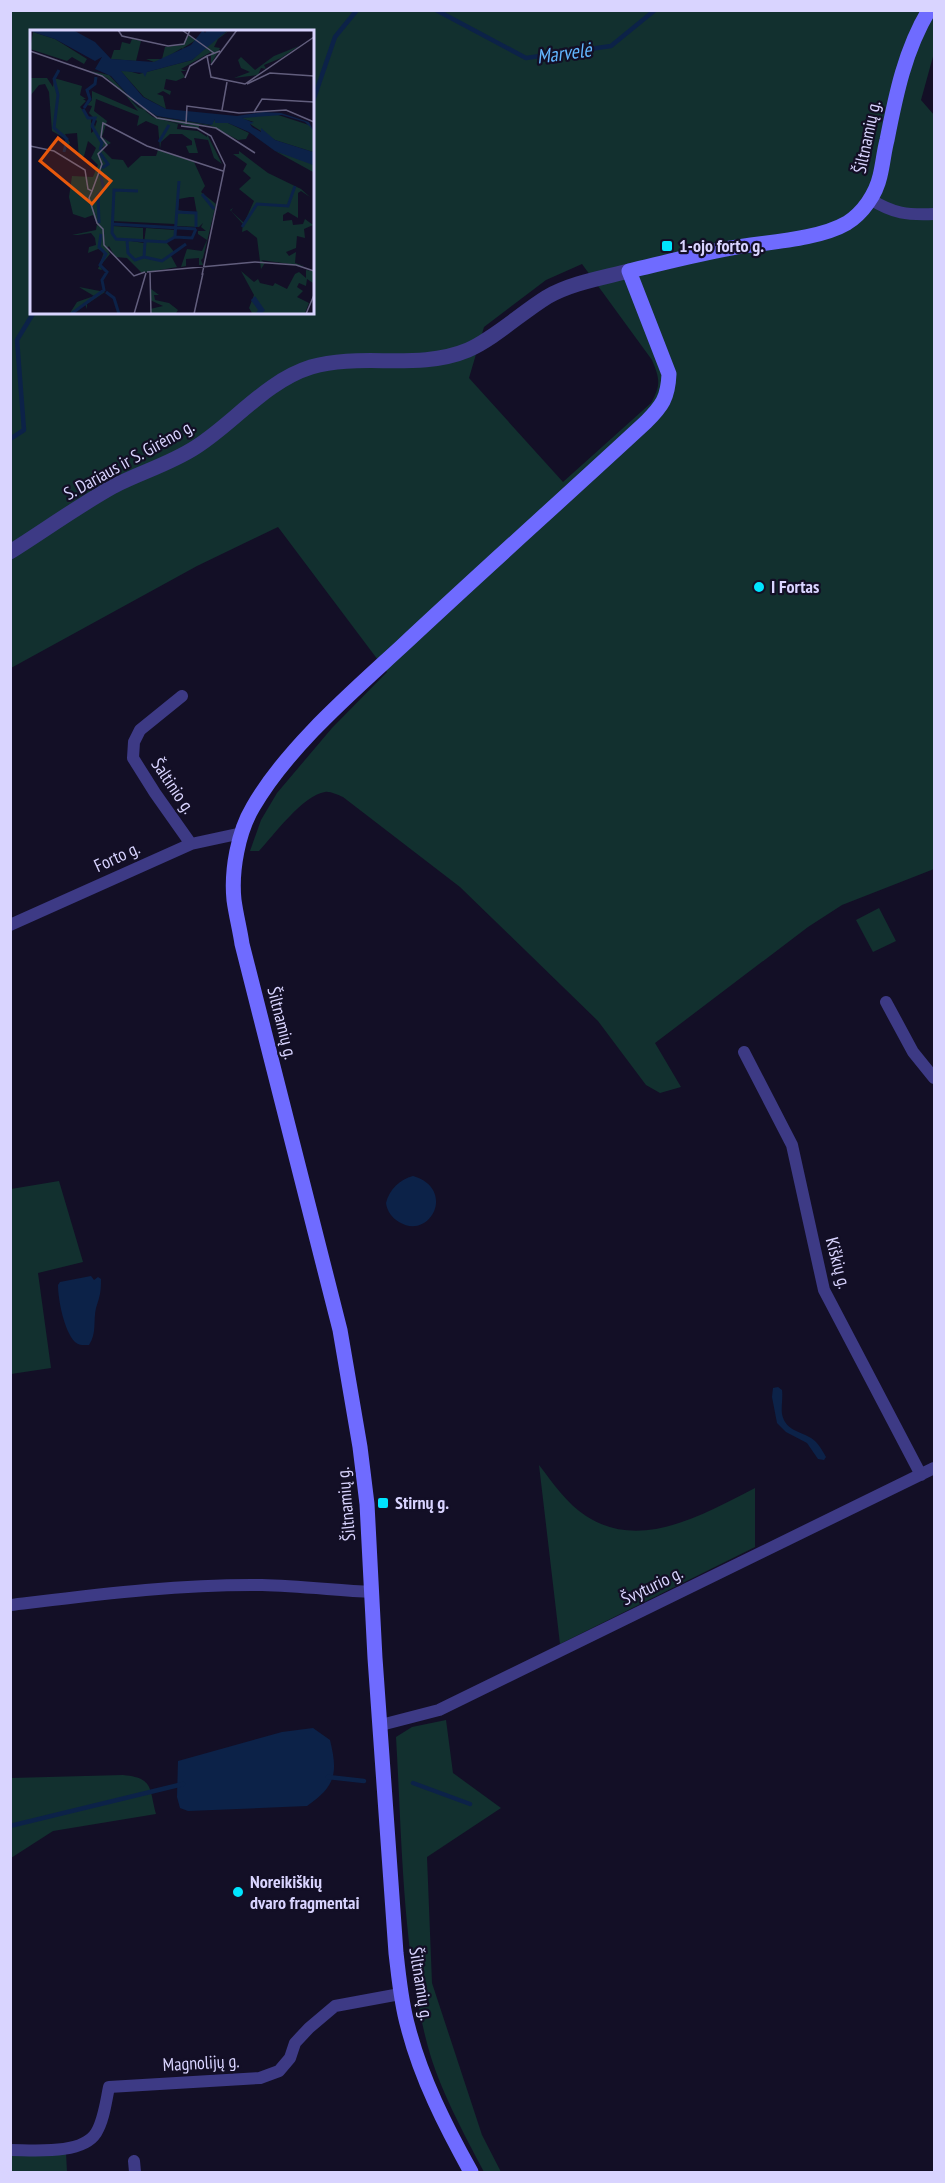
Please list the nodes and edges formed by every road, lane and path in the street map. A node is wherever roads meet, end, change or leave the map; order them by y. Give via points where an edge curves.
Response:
1 (929, 10) edge
2 (870, 199) junction
3 (934, 214) edge
4 (629, 271) junction
5 (10, 552) edge
6 (182, 696) dead end
7 (242, 833) junction
8 (191, 844) junction
9 (10, 925) edge
10 (886, 1002) dead end
11 (744, 1052) dead end
12 (934, 1078) edge
13 (934, 1468) edge
14 (921, 1475) junction
15 (372, 1592) junction
16 (10, 1605) edge
17 (381, 1725) junction
18 (400, 1994) junction
19 (10, 2150) edge
20 (471, 2172) edge

1 - 2 main road, Šiltnamių g. via 901,72 880,176
2 - 3 street via 888,210
2 - 4 main road, Šiltnamių g. via 849,222 835,229
4 - 5 street, S. Dariaus ir S. Girėno g. via 549,296 468,350 427,360 336,361 290,376 198,446 112,488
4 - 7 main road, Šiltnamių g. via 669,374 665,401 646,423 321,722 252,808
6 - 8 street, Šaltinio g. via 140,730 133,758
7 - 8 street, Forto g.
7 - 15 main road, Šiltnamių g. via 234,898 242,944 340,1330 367,1504
8 - 9 street, Forto g.
10 - 12 street via 913,1052
11 - 14 street, Kiškių g. via 792,1145 824,1290
13 - 14 street, Švyturio g.
14 - 17 street, Švyturio g. via 439,1710
15 - 16 street via 261,1586 195,1588
15 - 17 main road, Šiltnamių g.
17 - 18 main road, Šiltnamių g.
18 - 19 street, Magnolijų g. via 335,2006 295,2043 290,2058 279,2071 260,2078 110,2086 98,2131 91,2139 68,2149
18 - 20 main road, Šiltnamių g. via 428,2086

